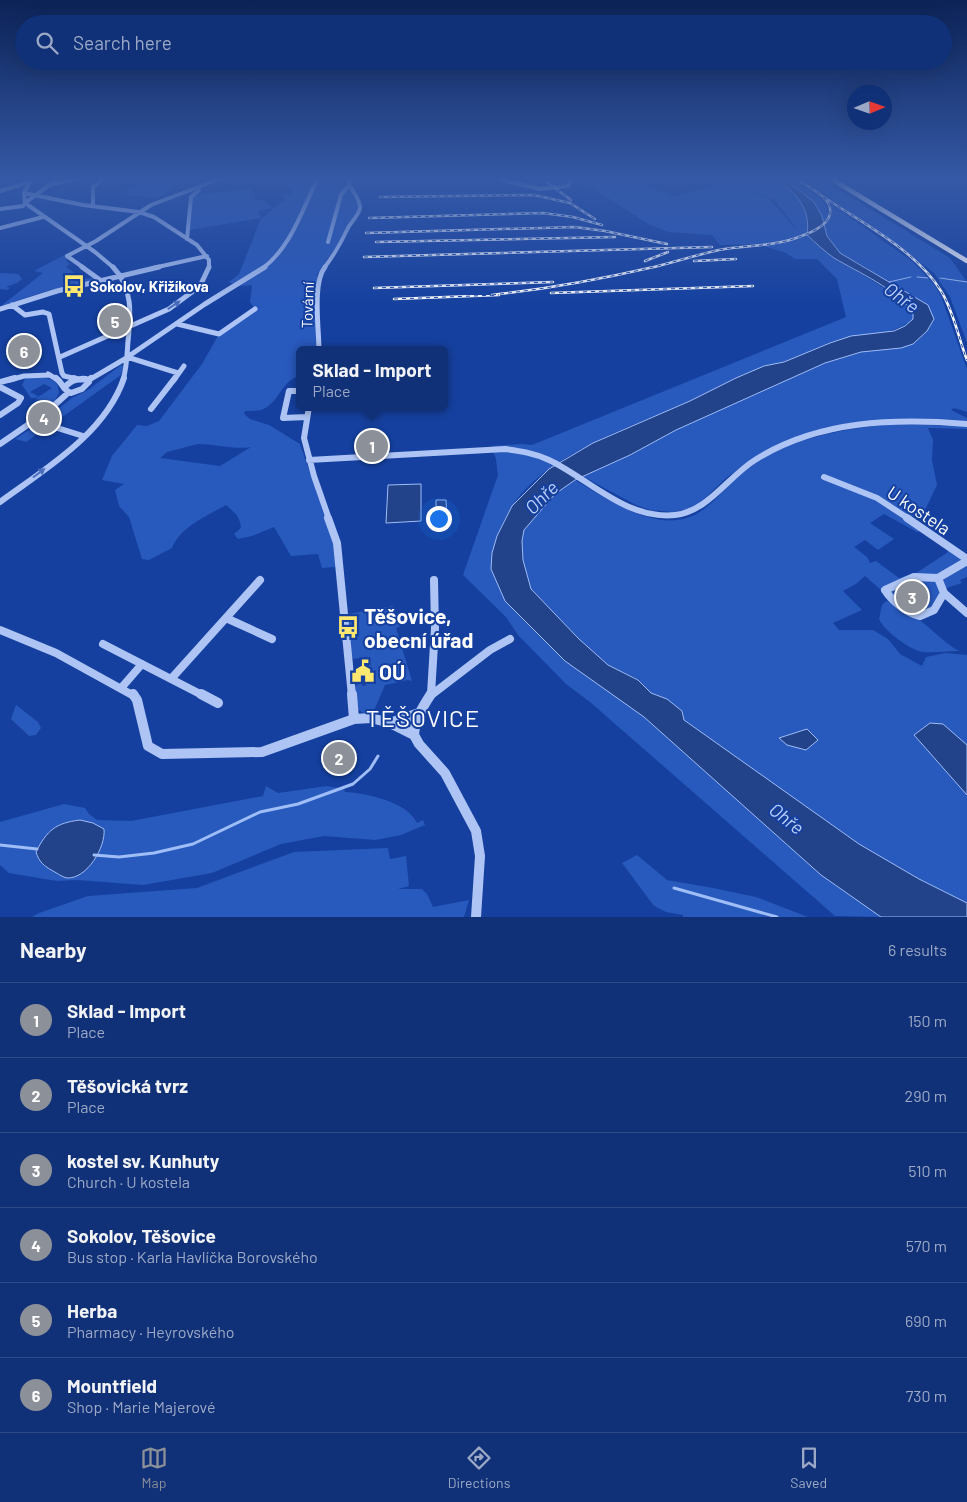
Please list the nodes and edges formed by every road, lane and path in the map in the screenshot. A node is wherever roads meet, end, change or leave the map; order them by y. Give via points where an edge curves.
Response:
1 (19, 223) edge
2 (52, 223) edge
3 (121, 223) edge
4 (163, 223) edge
5 (189, 223) edge
6 (295, 223) edge
7 (333, 223) edge
8 (351, 223) edge
9 (903, 223) edge
10 (0, 228) edge
11 (187, 239) junction
12 (328, 242) dead end
13 (86, 246) junction
14 (207, 256) junction
15 (967, 261) edge
16 (120, 276) junction
17 (100, 280) junction
18 (12, 305) junction
19 (0, 309) edge
20 (255, 309) dead end
21 (177, 324) junction
22 (130, 327) junction
23 (319, 346) edge
24 (60, 357) junction
25 (127, 357) junction
26 (184, 366) dead end
27 (178, 373) junction
28 (48, 374) junction
29 (64, 376) junction
30 (77, 379) junction
31 (88, 380) junction
32 (0, 382) edge
33 (0, 387) edge
34 (66, 390) junction
35 (296, 390) edge
36 (151, 408) dead end
37 (308, 411) edge
38 (0, 415) edge
39 (307, 417) junction
40 (967, 424) edge
41 (48, 426) dead end
42 (83, 436) junction
43 (0, 444) edge
44 (309, 460) junction
45 (824, 478) dead end
46 (0, 502) edge
47 (967, 560) edge
48 (938, 578) junction
49 (260, 580) dead end
50 (434, 580) dead end
51 (944, 594) junction
52 (967, 613) edge
53 (226, 618) junction
54 (0, 630) edge
55 (272, 638) dead end
56 (510, 639) dead end
57 (103, 644) dead end
58 (142, 664) junction
59 (171, 679) junction
60 (122, 687) junction
61 (431, 694) junction
62 (218, 703) dead end
63 (419, 713) junction
64 (354, 719) junction
65 (390, 723) junction
66 (414, 735) junction
67 (476, 917) edge

1 - 10 street
2 - 13 street
3 - 13 street
4 - 11 street
5 - 11 street
6 - 21 street via 273,260
7 - 12 street, Tovární
8 - 23 street, Tovární via 341,245 321,272
9 - 15 main road
11 - 14 street
13 - 16 street
13 - 17 street via 67,256
14 - 16 street
22 -> 14 street via 158,315 194,292 206,276
16 - 17 street
16 - 22 street via 128,288
17 - 18 street
18 - 19 street
18 - 24 street via 26,315 49,314
20 - 21 street via 218,334
21 - 25 street
22 - 24 street
22 - 25 street
24 - 29 street
25 - 27 street
25 - 31 street
25 - 42 street via 124,378 114,400
26 - 27 street
27 - 36 street
28 - 29 street
28 - 32 street
28 - 34 street via 60,381
29 - 30 street
30 - 31 street
30 - 34 street via 67,384
31 - 34 street via 89,384 84,388
33 - 38 street via 21,398
34 - 43 street via 48,412
35 - 39 street via 289,391 283,418
37 - 39 street
39 - 44 street via 304,438
40 - 44 street via 880,422 836,428 804,437 763,454 698,507 676,515 638,510 532,452 516,449
41 - 42 street
46 -> 42 street
44 - 64 street via 337,543
45 - 47 street, U kostela via 877,498
47 - 48 street, U kostela
48 - 51 street
48 - 51 street via 914,577 885,590 909,612 923,616 928,616 942,602
49 - 53 street
50 - 61 street via 436,628
51 - 52 street
53 - 55 street
53 - 59 street
54 - 60 street via 56,653
56 - 61 street
57 - 58 street
58 - 59 street
58 - 60 street
59 - 62 street
60 - 64 street via 137,700 148,746 162,754 262,752
61 - 63 street
63 - 65 street
63 - 66 street
64 - 65 street via 371,718
65 - 66 street
66 - 67 street via 445,773 476,831 480,856

